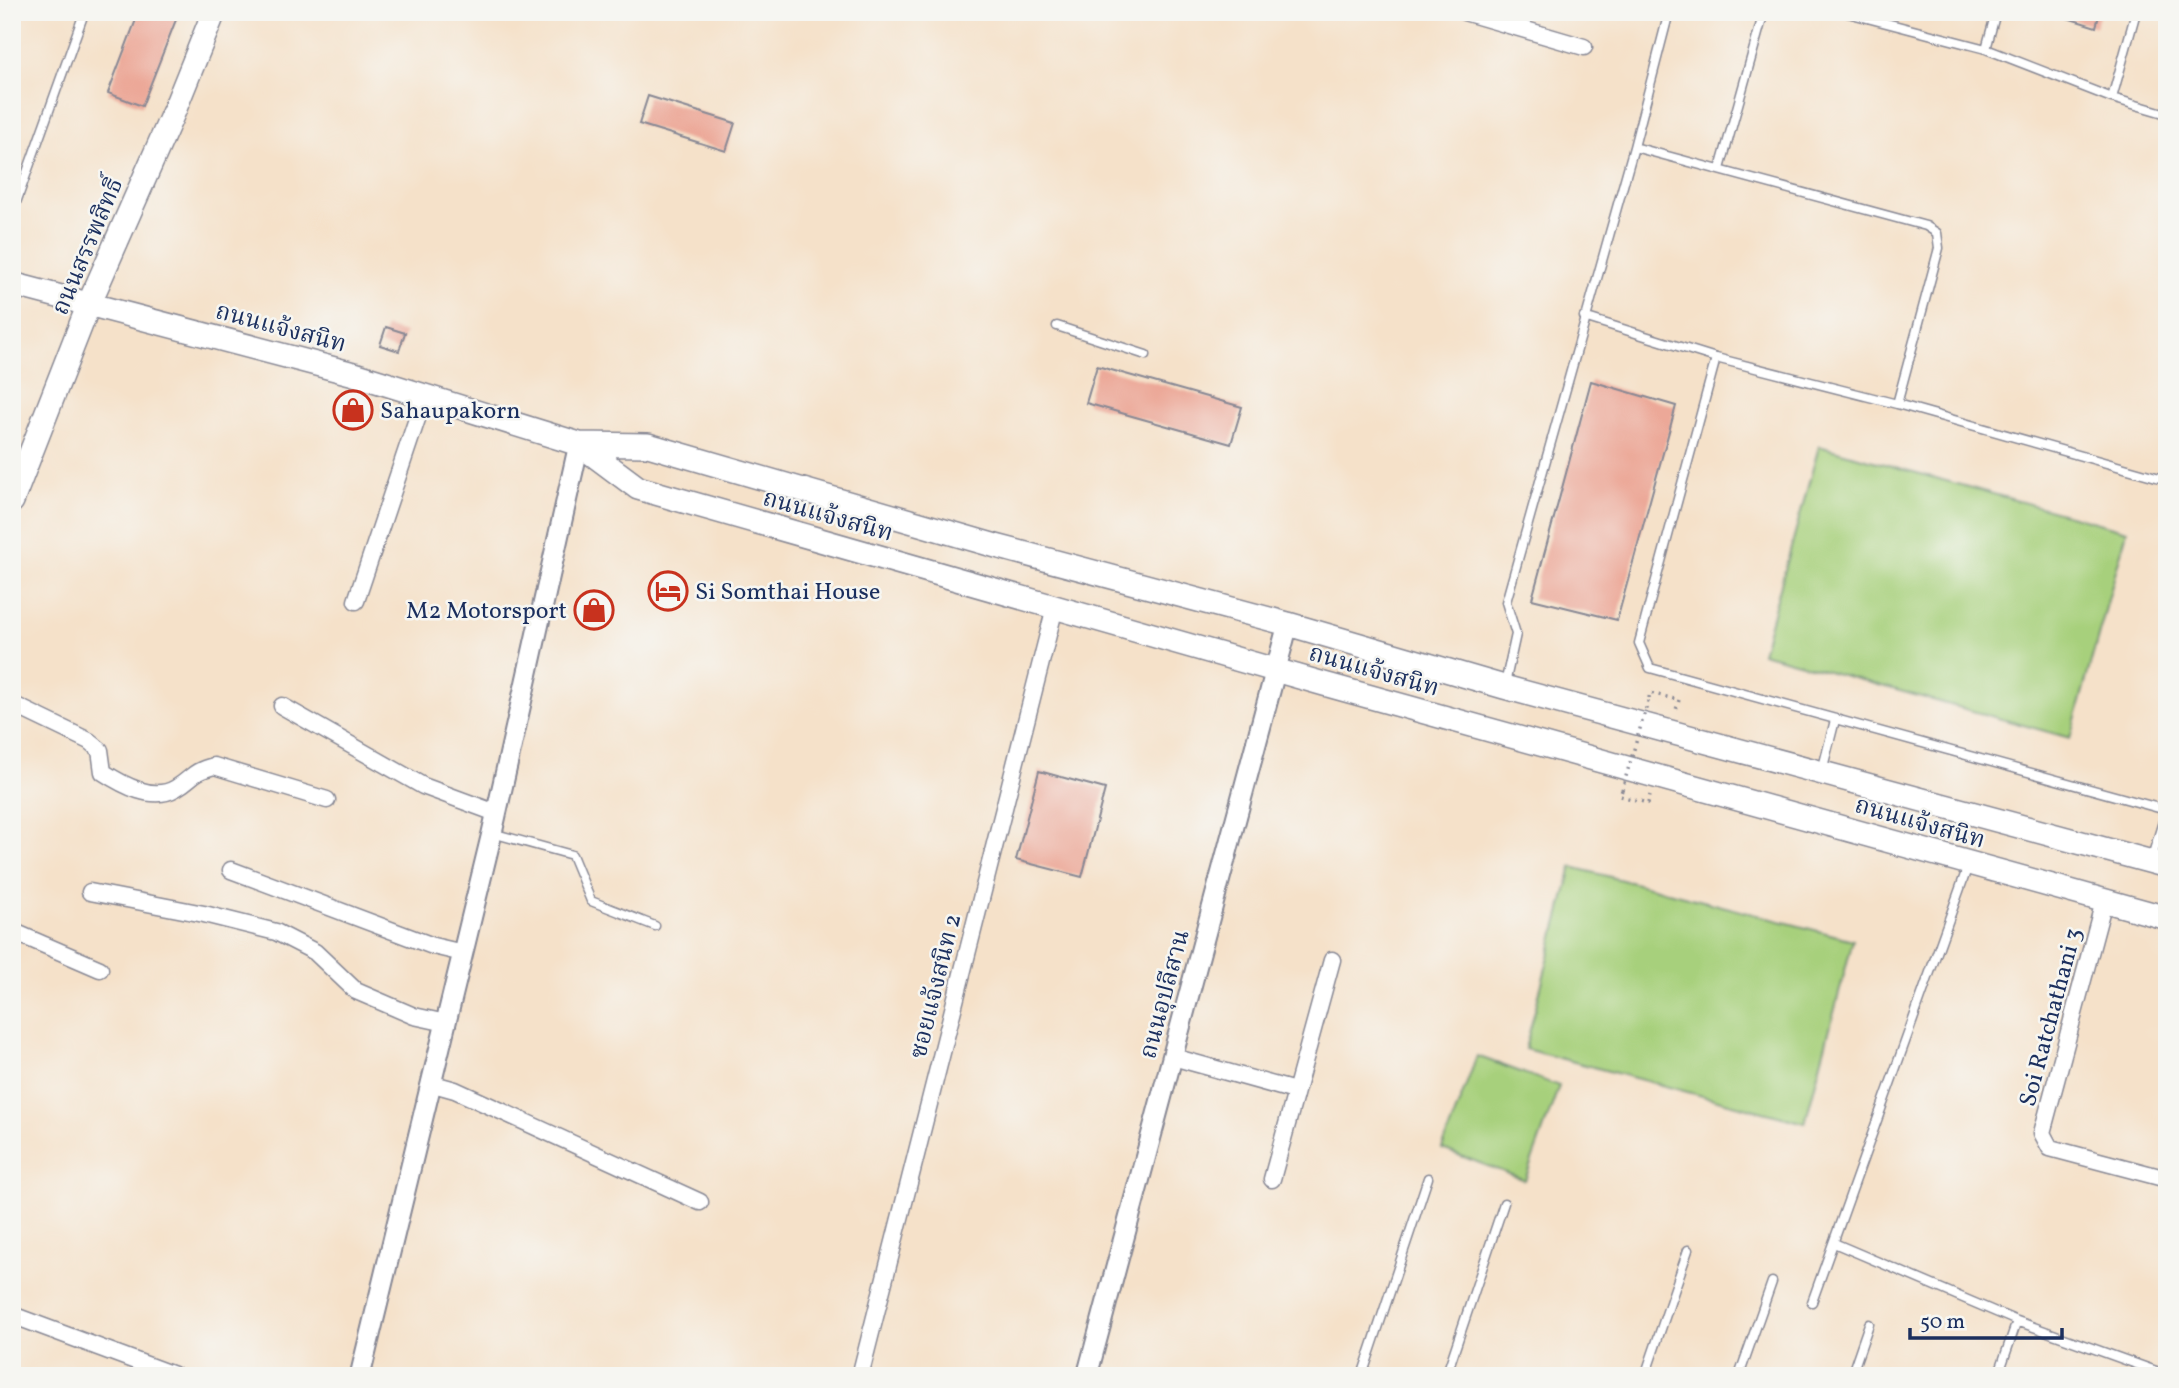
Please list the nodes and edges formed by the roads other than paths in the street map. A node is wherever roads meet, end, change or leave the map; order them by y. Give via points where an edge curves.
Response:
1 (72, 12) edge
2 (214, 12) edge
3 (1464, 12) edge
4 (1669, 12) edge
5 (1764, 12) edge
6 (1844, 12) edge
7 (1996, 12) edge
8 (2136, 12) edge
9 (84, 14) edge
10 (1584, 47) dead end
11 (1986, 49) junction
12 (2112, 98) junction
13 (2167, 114) edge
14 (1634, 147) junction
15 (1720, 169) junction
16 (12, 214) edge
17 (12, 284) edge
18 (89, 304) junction
19 (1584, 317) junction
20 (1057, 326) dead end
21 (1146, 355) dead end
22 (1716, 358) junction
23 (425, 395) junction
24 (1897, 404) junction
25 (579, 444) junction
26 (2167, 480) edge
27 (12, 502) edge
28 (356, 601) dead end
29 (1055, 607) junction
30 (1288, 624) junction
31 (1276, 669) junction
32 (1504, 687) junction
33 (12, 704) edge
34 (282, 706) dead end
35 (1835, 720) junction
36 (1822, 772) junction
37 (327, 800) dead end
38 (2166, 810) edge
39 (496, 813) junction
40 (492, 833) junction
41 (1969, 863) junction
42 (2159, 864) edge
43 (231, 870) dead end
44 (90, 892) dead end
45 (2104, 901) junction
46 (2167, 918) edge
47 (655, 926) dead end
48 (12, 931) edge
49 (463, 953) junction
50 (1332, 960) dead end
51 (100, 970) dead end
52 (446, 1023) junction
53 (1173, 1057) junction
54 (430, 1083) junction
55 (1295, 1091) junction
56 (1428, 1178) dead end
57 (1272, 1179) dead end
58 (2167, 1179) edge
59 (700, 1202) dead end
60 (1504, 1203) dead end
61 (1834, 1243) junction
62 (1688, 1250) dead end
63 (1772, 1282) dead end
64 (1812, 1302) dead end
65 (12, 1315) edge
66 (2017, 1321) junction
67 (1869, 1324) dead end
68 (2167, 1375) edge
69 (176, 1376) edge
70 (360, 1376) edge
71 (860, 1376) edge
72 (1087, 1376) edge
73 (1362, 1376) edge
74 (1446, 1376) edge
75 (1645, 1376) edge
76 (1739, 1376) edge
77 (1851, 1376) edge
78 (1998, 1376) edge

1 - 9 lane
2 - 18 main road, ถนนสรรพสิทธิ์
3 - 10 street
4 - 14 lane
5 - 15 lane
6 - 11 lane
7 - 11 lane
8 - 12 lane
9 - 16 lane
11 - 12 lane
12 - 13 lane
14 - 15 lane
14 - 19 lane
15 - 24 lane via 1926,226 1937,233 1939,248
17 - 18 main road, ถนนแจ้งสนิท
18 - 23 main road, ถนนแจ้งสนิท
18 - 27 main road, ถนนสรรพสิทธิ์
19 - 22 lane
19 - 32 lane via 1506,602 1516,634
20 - 21 lane
22 - 24 lane
22 - 35 lane via 1639,643 1650,668
23 - 25 main road, ถนนแจ้งสนิท
23 - 28 street
24 - 26 lane
25 - 29 main road, ถนนแจ้งสนิท via 638,488
25 - 30 main road, ถนนแจ้งสนิท via 648,444 1096,574
25 - 39 street
29 - 31 main road, ถนนแจ้งสนิท
29 - 71 street, ซอยแจ้งสนิท 2
30 - 31 street, ถนนอุปลีสาน
30 - 32 main road, ถนนแจ้งสนิท
31 - 41 main road, ถนนแจ้งสนิท
31 - 53 street, ถนนอุปลีสาน
32 - 36 main road, ถนนแจ้งสนิท
33 - 37 street via 89,741 100,750 103,772 125,787 156,793 175,789 196,771 214,766
34 - 39 street via 423,786
35 - 36 lane
35 - 38 lane
36 - 42 main road, ถนนแจ้งสนิท
38 - 42 lane
39 - 40 street
40 - 47 lane via 572,855 591,901
40 - 49 street
41 - 45 main road, ถนนแจ้งสนิท
41 - 61 lane
43 - 49 street via 433,946
44 - 52 street via 276,932 315,952 356,991 414,1016
45 - 46 main road, ถนนแจ้งสนิท
45 - 58 street, Soi Ratchathani 3 via 2042,1132 2050,1147
48 - 51 street
49 - 52 street
50 - 55 street
52 - 54 street
53 - 55 street
53 - 72 street, ถนนอุปลีสาน
54 - 59 street via 455,1090
54 - 70 street
55 - 57 street
56 - 73 lane
60 - 74 lane
61 - 64 lane
61 - 66 lane
62 - 75 lane
63 - 76 lane
65 - 69 street
66 - 68 lane
66 - 78 lane
67 - 77 lane

